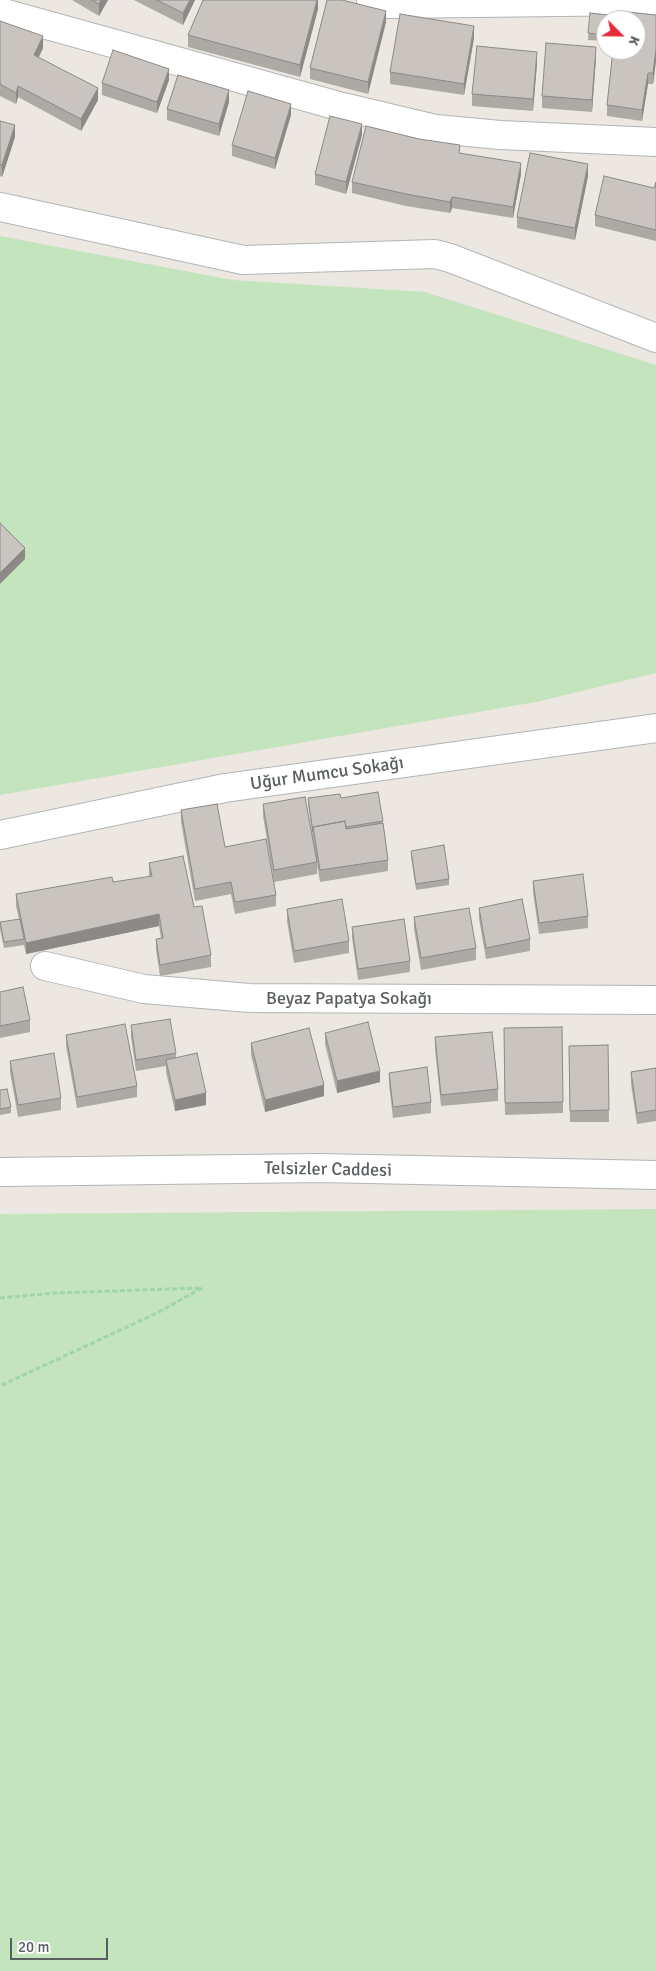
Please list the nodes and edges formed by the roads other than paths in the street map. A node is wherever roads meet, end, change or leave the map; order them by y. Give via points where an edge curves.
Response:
1 (384, 1) edge
2 (656, 4) edge
3 (0, 12) edge
4 (656, 142) edge
5 (0, 207) edge
6 (656, 338) edge
7 (656, 728) edge
8 (0, 835) edge
9 (45, 966) dead end
10 (656, 1000) edge
11 (0, 1172) edge
12 (656, 1175) edge

1 - 2 street via 644,1
3 - 4 street via 335,105 436,129
5 - 6 street via 243,260 435,254
7 - 8 street, Uğur Mumcu Sokağı via 225,788
9 - 10 street, Beyaz Papatya Sokağı via 144,989 249,998
11 - 12 street, Telsizler Caddesi via 320,1168

